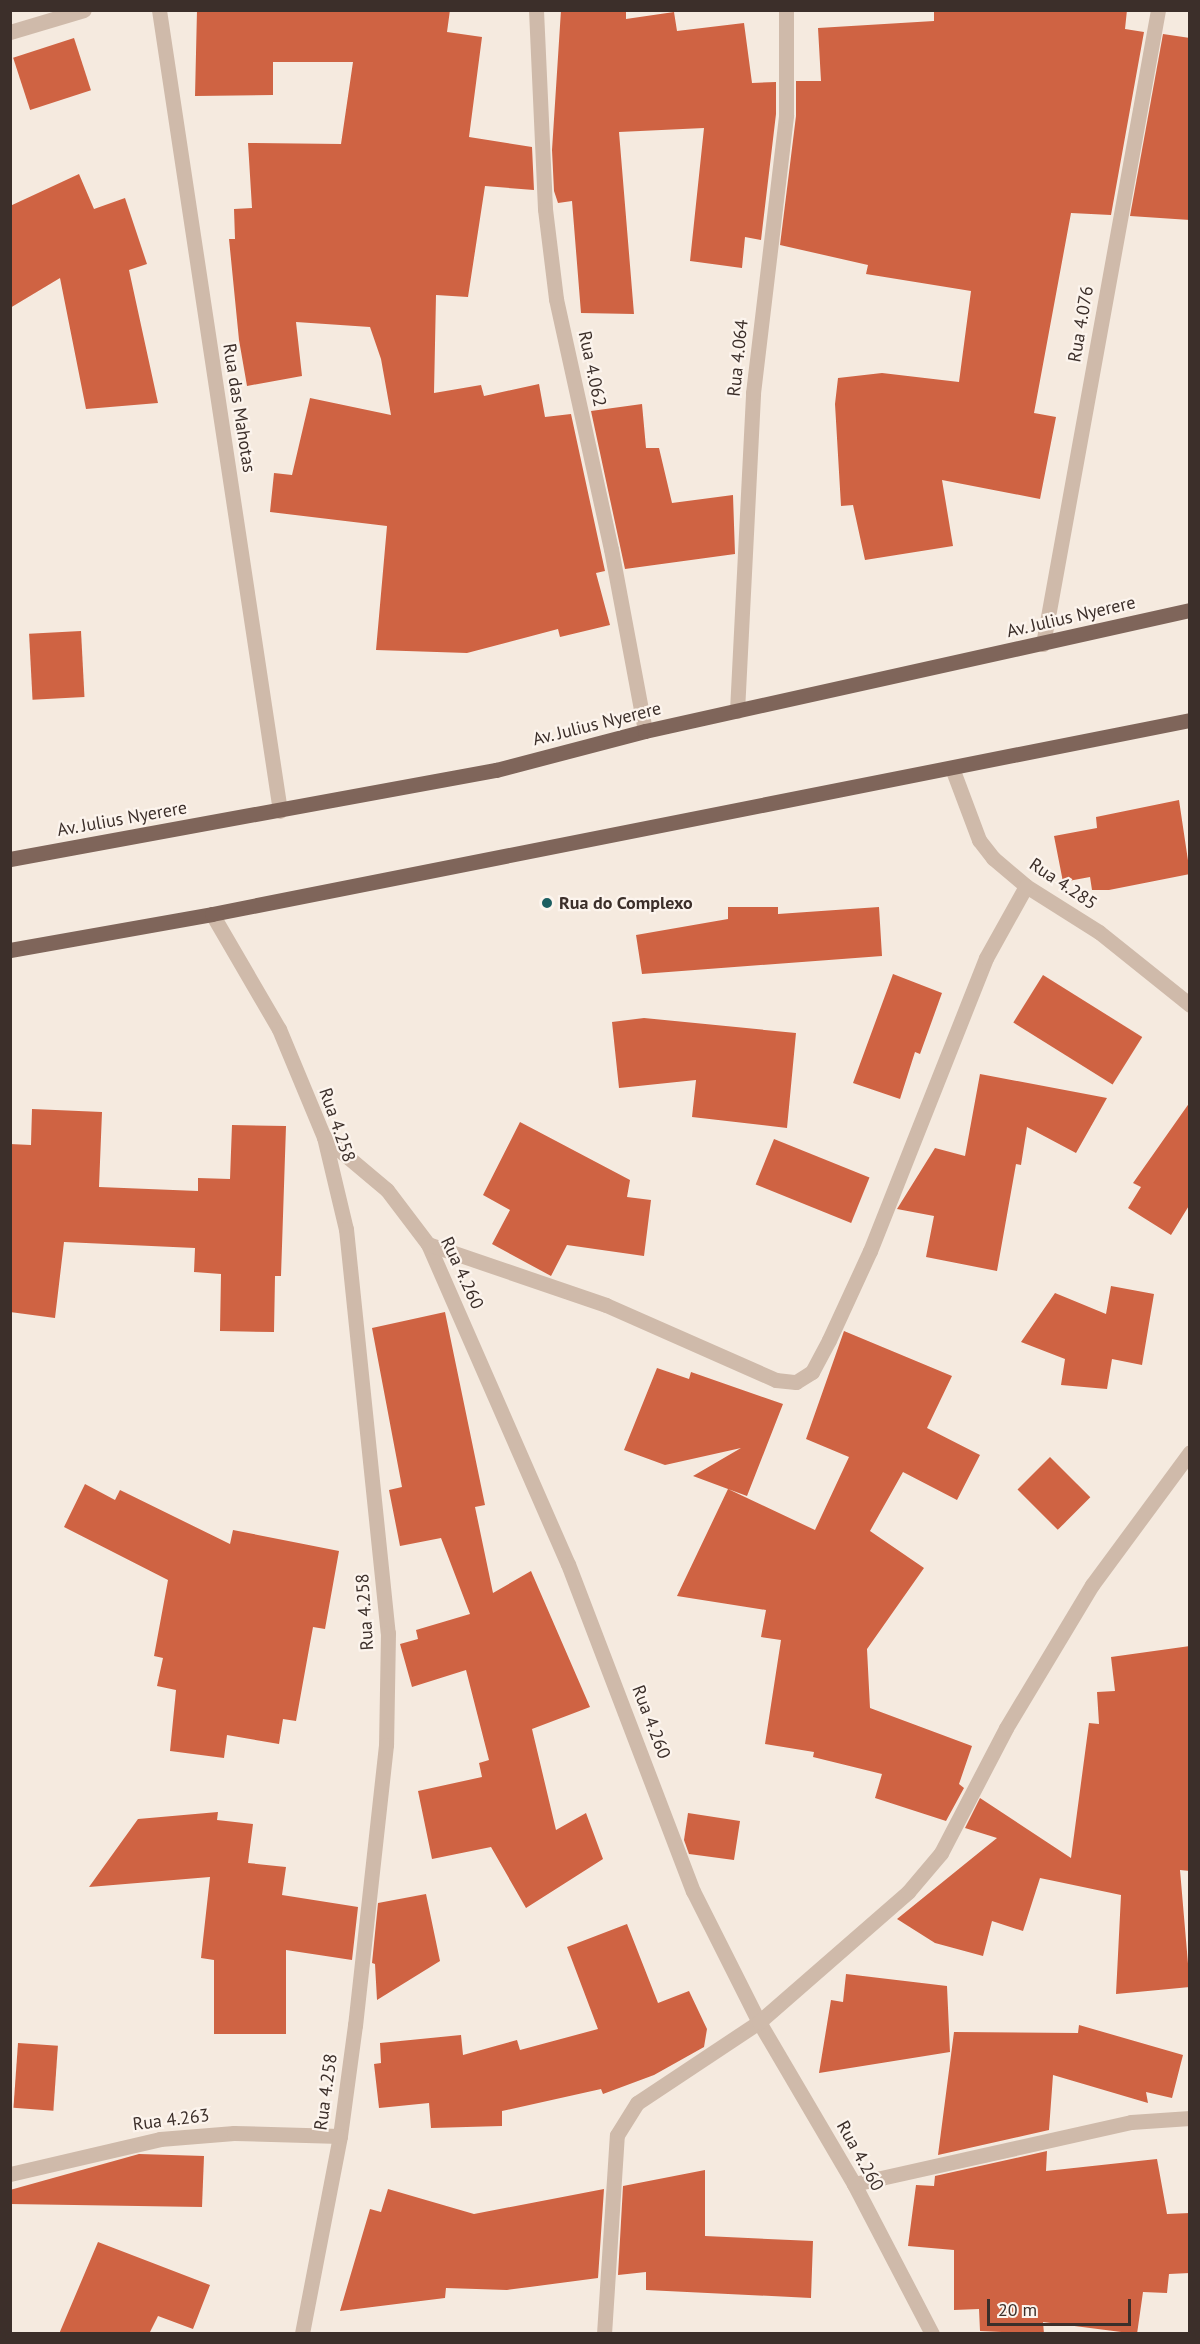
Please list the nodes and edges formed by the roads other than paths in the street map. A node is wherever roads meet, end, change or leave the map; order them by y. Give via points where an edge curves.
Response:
1 (84, 10) edge
2 (159, 10) edge
3 (536, 10) edge
4 (786, 10) edge
5 (1158, 10) edge
6 (10, 32) edge
7 (1190, 610) edge
8 (1043, 644) junction
9 (737, 711) junction
10 (1190, 720) edge
11 (645, 730) junction
12 (952, 768) junction
13 (280, 811) junction
14 (10, 859) edge
15 (1026, 886) junction
16 (212, 914) junction
17 (10, 950) edge
18 (1190, 1005) edge
19 (324, 1137) junction
20 (428, 1244) junction
21 (1190, 1452) edge
22 (759, 2022) junction
23 (1190, 2118) edge
24 (340, 2136) junction
25 (10, 2174) edge
26 (854, 2184) junction
27 (302, 2334) edge
28 (604, 2334) edge
29 (932, 2334) edge

1 - 6 street
2 - 13 street, Rua das Mahotas
3 - 11 street, Rua 4.062 via 545,209 556,299 611,549
4 - 9 street, Rua 4.064 via 786,116 753,393
5 - 8 street, Rua 4.076
7 - 8 main road, Av. Julius Nyerere
8 - 9 main road, Av. Julius Nyerere
9 - 11 main road, Av. Julius Nyerere
10 - 12 main road
11 - 13 main road, Av. Julius Nyerere via 496,770
12 - 15 street, Rua 4.285 via 979,840 993,858
12 - 16 main road
13 - 14 main road, Av. Julius Nyerere
15 - 18 street, Rua 4.285 via 1099,932
15 - 20 street via 986,958 870,1251 813,1372 796,1382 776,1380 606,1305
16 - 17 main road
16 - 19 street, Rua 4.258 via 279,1029
19 - 20 street, Rua 4.260 via 387,1190
19 - 24 street, Rua 4.258 via 346,1228 388,1633 386,1745
20 - 22 street, Rua 4.260 via 568,1564 693,1891
21 - 22 street via 1092,1585 1006,1728 941,1853 908,1892
22 - 26 street, Rua 4.260
22 - 28 street via 637,2103 617,2135
23 - 26 street via 1131,2122
24 - 25 street, Rua 4.263 via 234,2133 160,2139
24 - 27 street, Rua 4.258
26 - 29 street, Rua 4.260

